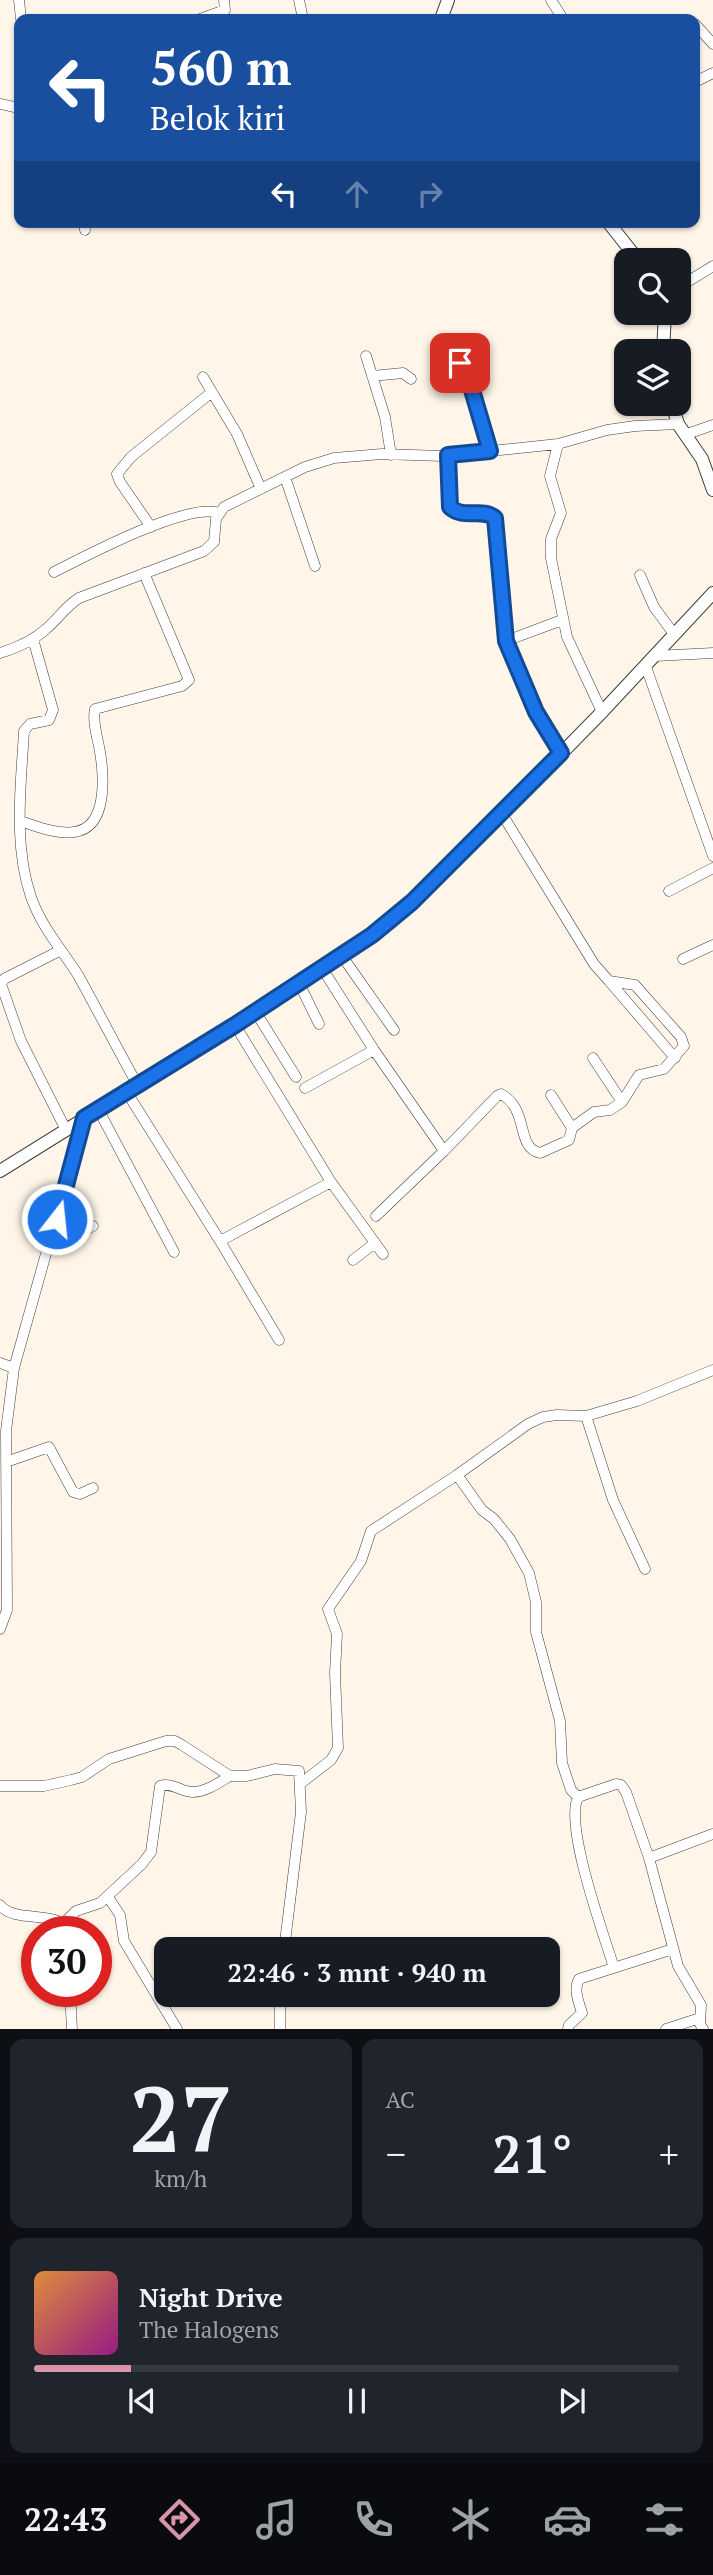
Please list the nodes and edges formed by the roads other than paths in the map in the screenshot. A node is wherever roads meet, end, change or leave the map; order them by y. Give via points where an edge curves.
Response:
1 (224, 0) edge
2 (214, 14) edge
3 (700, 29) edge
4 (713, 44) edge
5 (613, 228) edge
6 (629, 248) edge
7 (713, 266) edge
8 (691, 280) edge
9 (366, 356) dead end
10 (460, 363) dead end
11 (372, 376) junction
12 (203, 377) dead end
13 (411, 379) dead end
14 (212, 392) junction
15 (677, 416) edge
16 (713, 425) edge
17 (682, 429) junction
18 (558, 444) junction
19 (490, 451) junction
20 (391, 455) junction
21 (448, 455) junction
22 (285, 477) junction
23 (261, 489) junction
24 (713, 490) edge
25 (219, 513) junction
26 (151, 527) junction
27 (315, 566) dead end
28 (54, 572) dead end
29 (144, 573) junction
30 (639, 575) dead end
31 (713, 593) edge
32 (562, 620) junction
33 (674, 634) junction
34 (33, 639) junction
35 (506, 641) junction
36 (0, 653) edge
37 (713, 653) edge
38 (655, 656) junction
39 (646, 667) junction
40 (602, 712) junction
41 (561, 753) junction
42 (502, 814) junction
43 (20, 821) junction
44 (713, 856) edge
45 (713, 868) edge
46 (669, 891) dead end
47 (713, 944) edge
48 (61, 950) junction
49 (342, 956) junction
50 (683, 959) dead end
51 (323, 968) junction
52 (609, 981) junction
53 (299, 983) junction
54 (256, 1012) junction
55 (319, 1024) dead end
56 (235, 1025) junction
57 (394, 1030) dead end
58 (374, 1051) junction
59 (593, 1058) dead end
60 (675, 1058) junction
61 (296, 1077) dead end
62 (132, 1082) junction
63 (305, 1088) dead end
64 (551, 1096) dead end
65 (622, 1102) junction
66 (98, 1109) junction
67 (84, 1118) junction
68 (572, 1128) junction
69 (66, 1130) junction
70 (444, 1151) junction
71 (0, 1171) edge
72 (331, 1182) junction
73 (376, 1216) dead end
74 (93, 1226) dead end
75 (220, 1241) junction
76 (375, 1243) junction
77 (48, 1250) junction
78 (174, 1252) dead end
79 (383, 1254) dead end
80 (353, 1260) dead end
81 (279, 1340) dead end
82 (0, 1363) edge
83 (14, 1368) junction
84 (713, 1370) edge
85 (586, 1416) junction
86 (6, 1462) junction
87 (457, 1475) junction
88 (93, 1488) dead end
89 (645, 1569) dead end
90 (0, 1629) edge
91 (230, 1776) junction
92 (300, 1784) junction
93 (0, 1786) edge
94 (578, 1797) junction
95 (713, 1834) edge
96 (649, 1858) junction
97 (108, 1897) junction
98 (1, 1908) edge
99 (36, 1916) edge
100 (72, 1916) edge
101 (286, 1937) edge
102 (673, 1949) junction
103 (614, 1968) junction
104 (71, 2007) edge
105 (280, 2007) edge
106 (701, 2018) junction
107 (72, 2029) edge
108 (177, 2029) edge
109 (280, 2029) edge
110 (568, 2029) edge
111 (666, 2029) edge
112 (703, 2029) edge

1 - 2 street via 225,10
3 - 4 street
5 - 6 street
7 - 8 street
9 - 11 street
10 - 19 street
11 - 13 street via 400,373
11 - 20 street
12 - 14 street
14 - 23 street
14 - 26 street via 131,457 117,474
15 - 17 street
16 - 17 street
17 - 18 street via 635,426
17 - 24 street via 702,458
18 - 19 street
18 - 32 street via 550,476 561,513 550,545
19 - 21 street
20 - 21 street
20 - 22 street via 334,458
21 - 35 street via 450,507 463,514 495,518
22 - 23 street
22 - 27 street
23 - 25 street
25 - 26 street via 197,513
25 - 29 street via 215,538 204,551
26 - 28 street
29 - 34 street via 72,603
29 - 43 street via 189,680 182,686 95,709 103,791 89,826 72,833
30 - 33 street
31 - 33 street
32 - 35 street
32 - 40 street
33 - 38 street
34 - 36 street
34 - 43 street via 52,710 49,720 30,724 24,731
35 - 41 street via 536,712
37 - 38 street
38 - 39 street
39 - 40 street
39 - 44 street
40 - 41 street
41 - 42 street
42 - 49 street via 412,902
42 - 52 street
43 - 48 street via 32,898
45 - 46 street
47 - 50 street
48 - 62 street
48 - 69 street via 1,984 21,1041
49 - 51 street
49 - 57 street
51 - 53 street
51 - 58 street
52 - 60 street
52 - 60 street via 635,985 681,1037 684,1046
53 - 54 street
53 - 55 street
54 - 56 street
54 - 61 street
56 - 62 street
56 - 72 street
58 - 63 street
58 - 70 street
59 - 65 street
60 - 65 street via 659,1073 639,1075
62 - 66 street
62 - 75 street
64 - 68 street
65 - 68 street via 594,1112
66 - 67 street
66 - 78 street
67 - 69 street
67 - 77 street
68 - 70 street via 569,1140 534,1152 526,1145 514,1104 501,1094
69 - 71 street
70 - 73 street
72 - 75 street
72 - 76 street
74 - 77 street
75 - 81 street
76 - 79 street
76 - 80 street
77 - 83 street
82 - 83 street
83 - 86 street via 7,1407
84 - 85 street
85 - 87 street via 543,1417
85 - 89 street via 613,1500
86 - 88 street via 49,1447 73,1492
86 - 90 street via 8,1610
87 - 92 street via 371,1531 361,1561 328,1609 337,1634 338,1748 331,1760
87 - 94 street via 510,1539 529,1573 536,1602 536,1632 560,1721 562,1763
91 - 92 street via 297,1770
91 - 93 street via 175,1741 166,1741 109,1759 71,1780 44,1786
91 - 97 street via 199,1791 160,1786 151,1852
92 - 101 street
94 - 96 street via 621,1785 636,1814
94 - 103 street via 575,1813 585,1873
95 - 96 street
96 - 102 street
97 - 100 street
97 - 108 street via 120,1915 124,1941
98 - 99 street
102 - 103 street
102 - 106 street via 701,2006
103 - 110 street via 579,1979 576,1993 582,2013
104 - 107 street
105 - 109 street
106 - 111 street
106 - 112 street

